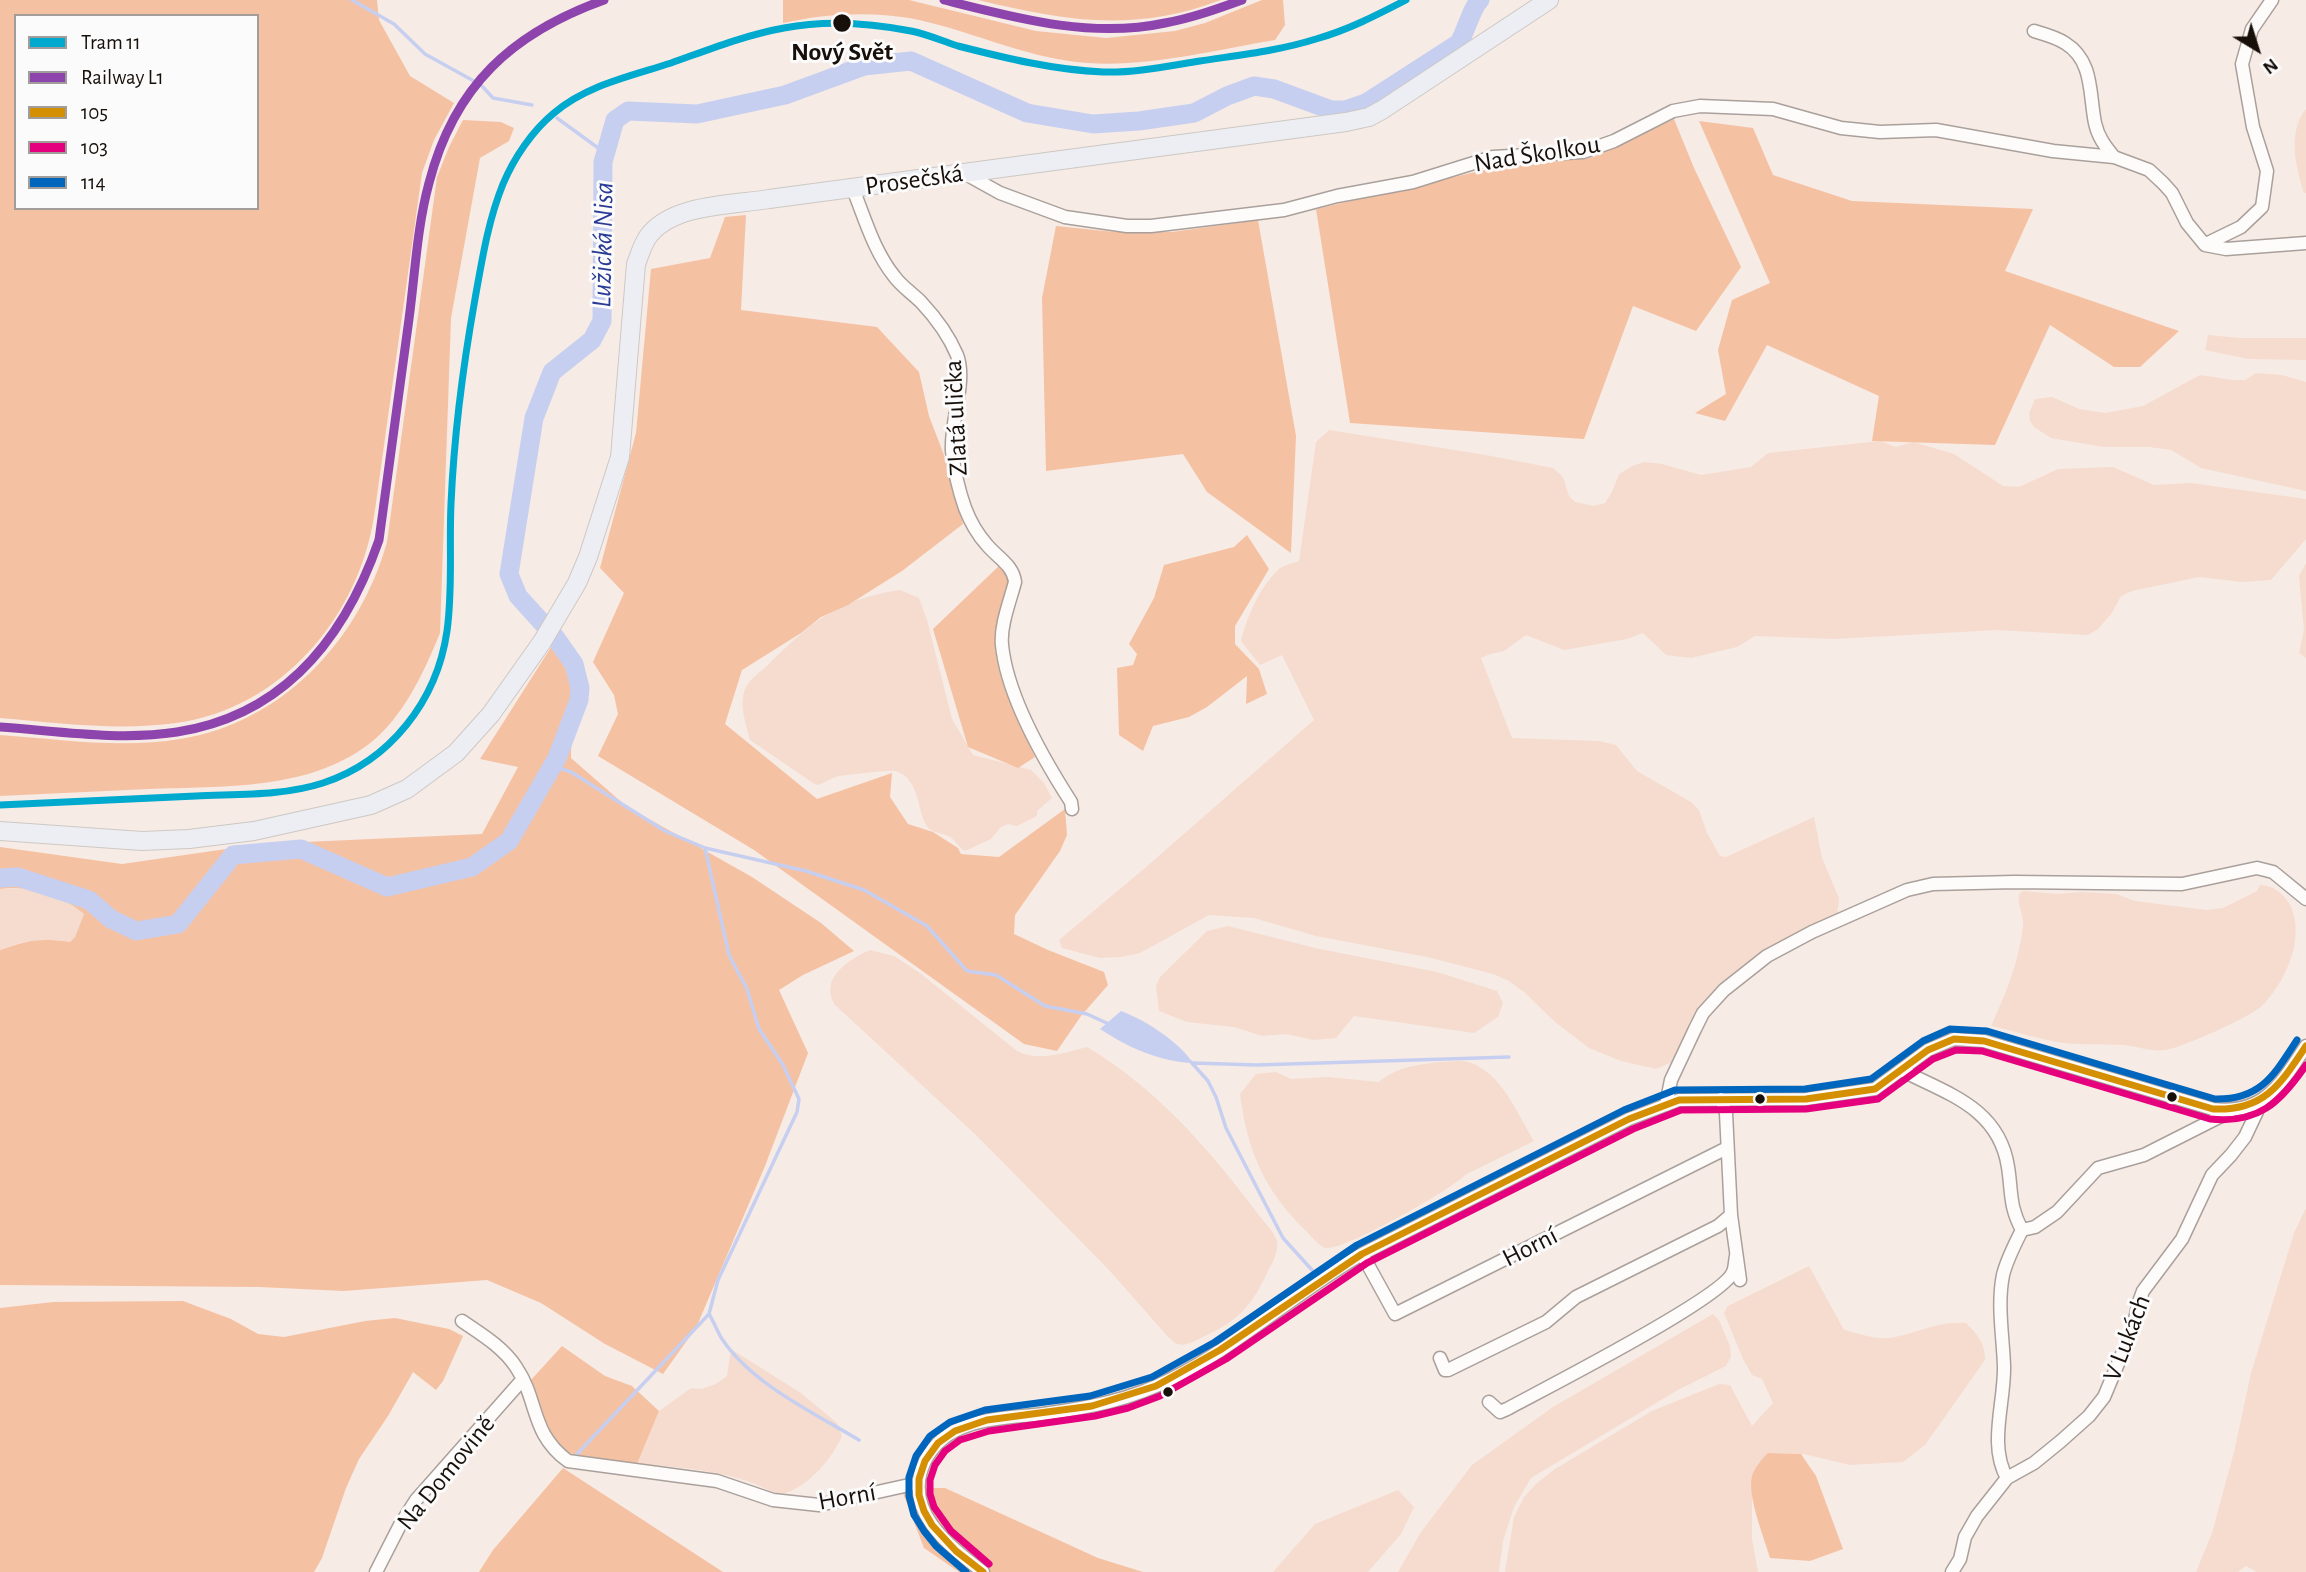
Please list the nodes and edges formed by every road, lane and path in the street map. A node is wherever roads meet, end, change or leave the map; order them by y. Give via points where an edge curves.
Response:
1 (1549, 0) edge
2 (2272, 0) edge
3 (2034, 30) dead end
4 (2114, 157) junction
5 (964, 173) junction
6 (853, 189) junction
7 (2306, 243) edge
8 (2205, 245) junction
9 (1072, 809) dead end
10 (0, 831) edge
11 (2306, 899) edge
12 (2306, 1046) edge
13 (1901, 1070) junction
14 (1721, 1099) junction
15 (2262, 1101) junction
16 (1667, 1105) junction
17 (2232, 1111) junction
18 (1727, 1148) junction
19 (1731, 1215) junction
20 (2022, 1230) junction
21 (1362, 1254) junction
22 (1736, 1256) junction
23 (1740, 1280) dead end
24 (462, 1321) dead end
25 (1440, 1358) dead end
26 (523, 1379) junction
27 (1489, 1402) dead end
28 (2007, 1478) junction
29 (918, 1483) junction
30 (376, 1572) edge
31 (983, 1572) edge
32 (1952, 1572) edge

1 - 5 main road, Prosečská via 1369,117
2 - 8 street via 2252,29 2242,64 2253,127 2267,171 2262,207 2241,227
3 - 4 street via 2065,42 2083,61 2095,124
4 - 5 street, Nad Školkou via 1936,130 1841,128 1773,109 1700,106 1673,111 1583,152 1493,157 1413,182 1284,210 1151,226 1065,217 1000,193
4 - 8 street, Nad Školkou via 2150,170 2172,193
5 - 6 main road, Prosečská
6 - 9 street, Zlatá ulička via 884,261 922,303 958,358 952,450 965,508 985,543 1014,574 1001,643 1006,666 1038,747
6 - 10 main road, Prosečská via 680,213 648,236 636,264 620,457 588,557 542,642 491,714 456,753 407,789 371,805 254,831 130,840
7 - 8 street via 2226,249
11 - 16 street via 2273,872 2257,868 2182,884 2014,882 1933,884 1907,890 1767,956 1724,990 1695,1029 1671,1080
12 - 15 street via 2281,1084
13 - 14 street via 1875,1089 1806,1099
13 - 17 street via 1928,1050 1954,1039 1984,1041
13 - 20 street via 1988,1119 2003,1142 2012,1213
14 - 16 street via 1679,1100
14 - 18 street
15 - 17 street
15 - 28 street, V Lukách via 2245,1137 2212,1175 2182,1239 2143,1291 2104,1397 2061,1441
16 - 21 street via 1629,1119
17 - 20 street via 2144,1155 2098,1168 2057,1212
18 - 19 street
18 - 21 street, Horní via 1395,1314
19 - 22 street
19 - 25 street via 1718,1226 1576,1297 1546,1322 1448,1370
20 - 28 street via 2001,1293 2000,1461
21 - 29 street via 1170,1380 1099,1405 989,1420 953,1432 930,1452
22 - 23 street
22 - 27 street via 1733,1273 1714,1291 1497,1415
24 - 26 street, Horní via 506,1354
26 - 29 street, Horní via 540,1430 568,1461 717,1480 773,1500 819,1505
26 - 30 street, Na Domovině via 416,1500
28 - 32 street, V Lukách via 1977,1516
29 - 31 street via 920,1502 930,1523 955,1551

